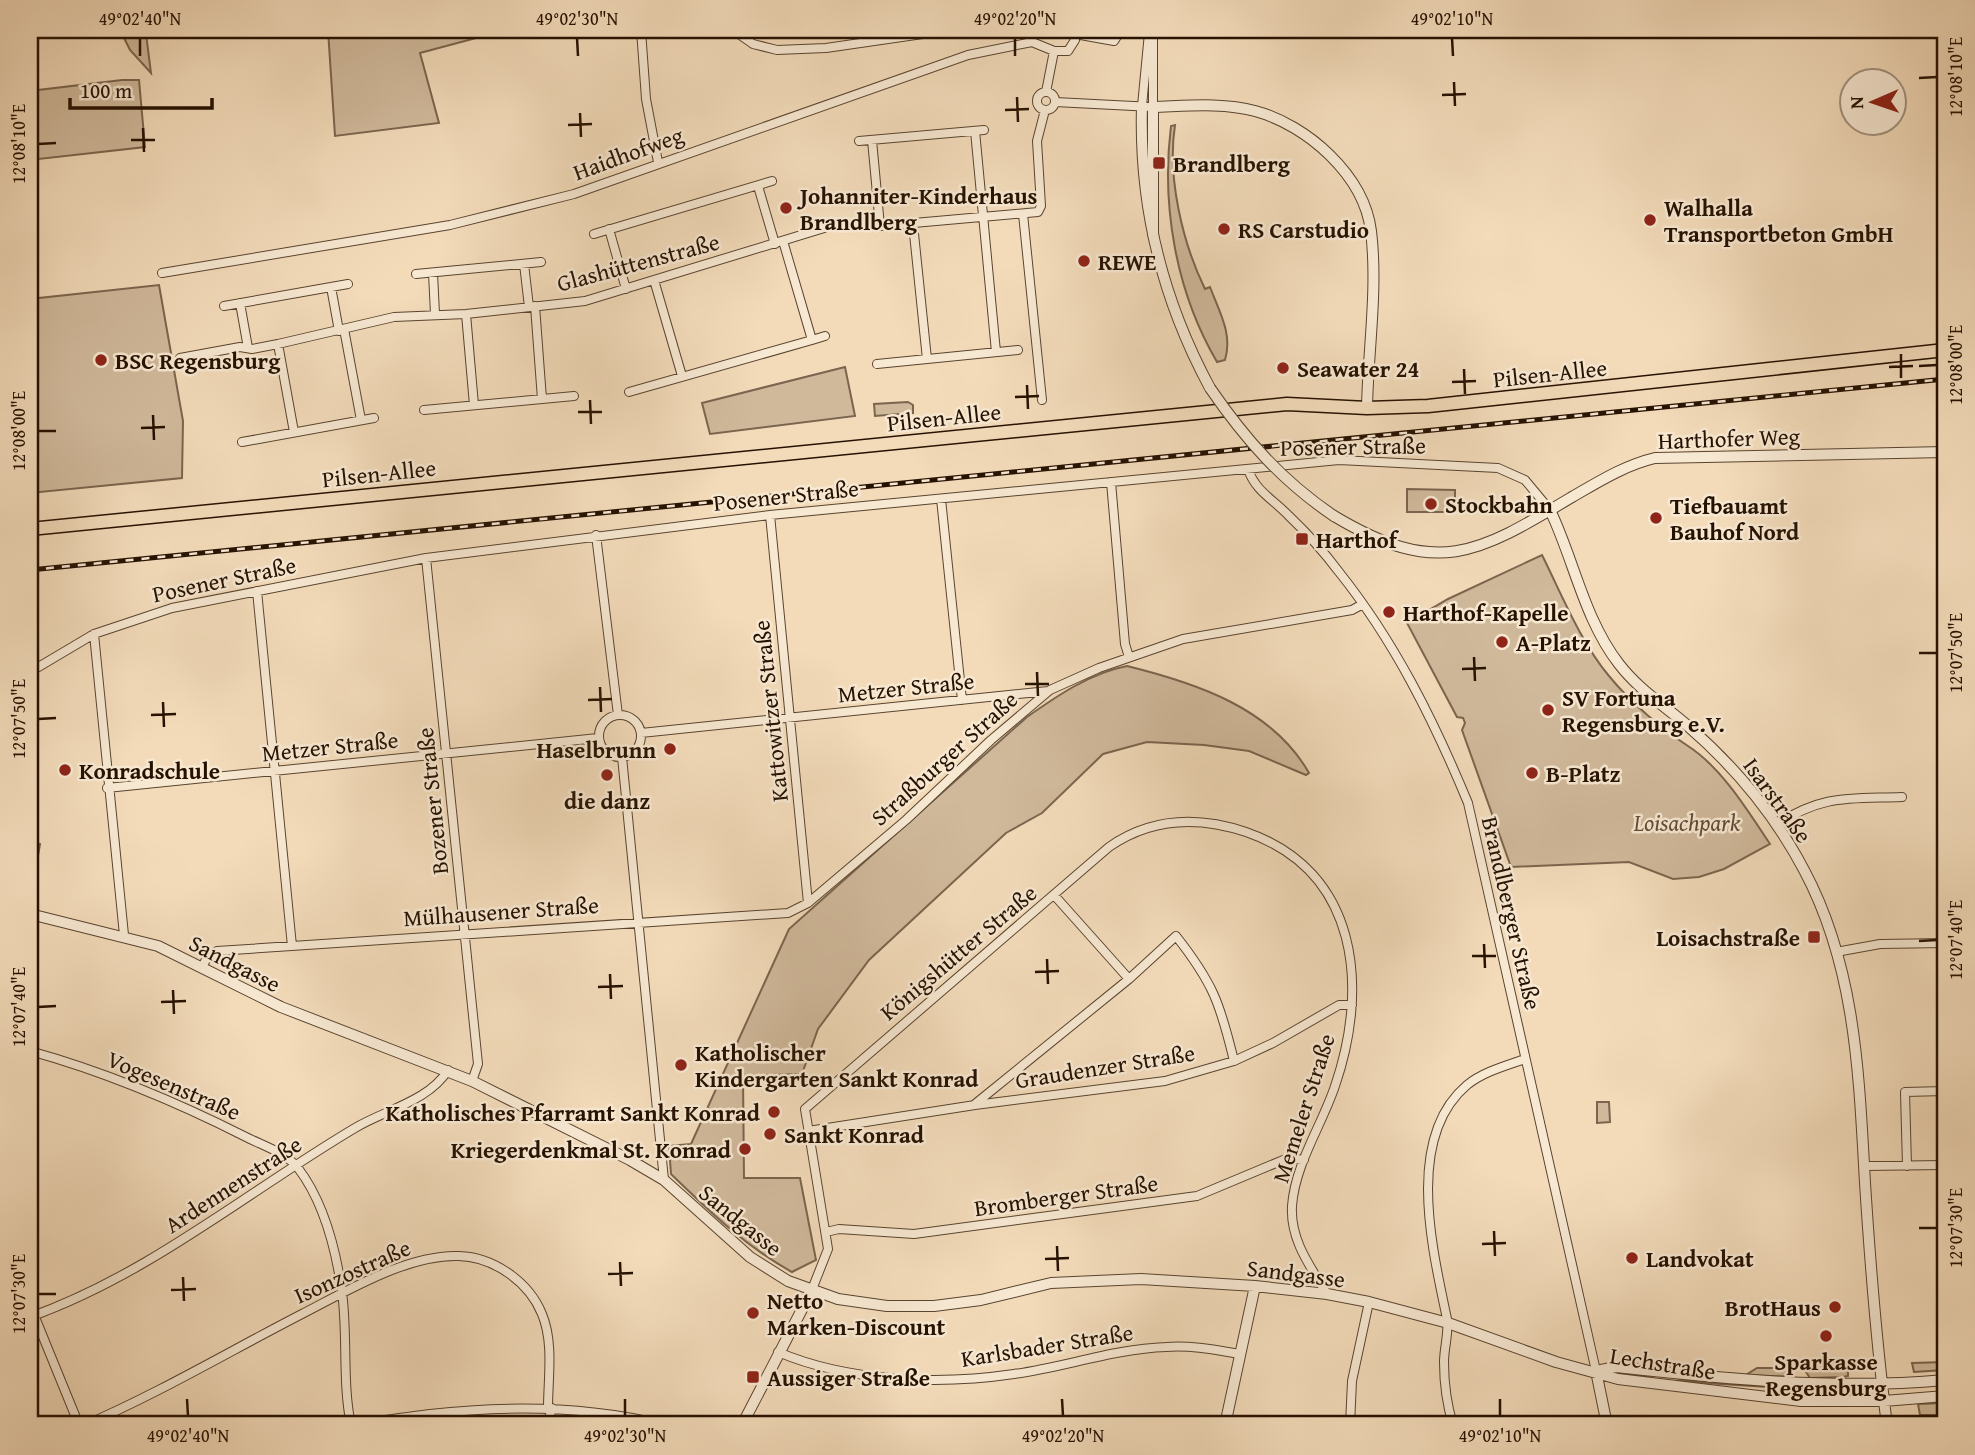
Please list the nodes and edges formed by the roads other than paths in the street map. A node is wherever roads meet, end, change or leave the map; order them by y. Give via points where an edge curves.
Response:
1 (641, 30) edge
2 (733, 30) edge
3 (950, 30) edge
4 (1121, 30) edge
5 (1151, 30) edge
6 (1074, 32) edge
7 (1054, 51) junction
8 (1046, 92) junction
9 (1055, 102) junction
10 (1148, 107) junction
11 (1045, 110) junction
12 (872, 140) junction
13 (859, 141) dead end
14 (659, 162) junction
15 (772, 181) dead end
16 (758, 186) junction
17 (1023, 214) junction
18 (983, 217) junction
19 (913, 224) junction
20 (880, 226) junction
21 (609, 229) junction
22 (594, 234) dead end
23 (779, 243) junction
24 (541, 262) dead end
25 (524, 264) junction
26 (162, 273) dead end
27 (433, 273) junction
28 (416, 274) dead end
29 (654, 280) junction
30 (348, 284) dead end
31 (331, 287) junction
32 (626, 289) junction
33 (240, 303) junction
34 (224, 306) dead end
35 (532, 307) junction
36 (435, 314) junction
37 (466, 314) junction
38 (342, 330) junction
39 (825, 336) dead end
40 (812, 340) junction
41 (278, 344) junction
42 (248, 348) junction
43 (1018, 350) dead end
44 (1945, 350) edge
45 (996, 352) junction
46 (180, 358) dead end
47 (927, 359) junction
48 (877, 364) dead end
49 (682, 376) junction
50 (629, 392) dead end
51 (573, 396) dead end
52 (542, 398) junction
53 (1042, 400) dead end
54 (474, 405) junction
55 (1367, 408) junction
56 (424, 410) dead end
57 (374, 418) dead end
58 (361, 420) junction
59 (294, 432) junction
60 (242, 442) dead end
61 (1945, 452) edge
62 (1248, 469) junction
63 (1111, 482) junction
64 (941, 499) junction
65 (1550, 510) junction
66 (770, 515) junction
67 (30, 528) edge
68 (596, 535) junction
69 (426, 558) junction
70 (257, 591) junction
71 (1363, 604) junction
72 (94, 634) junction
73 (1129, 657) junction
74 (30, 672) edge
75 (1050, 691) junction
76 (962, 700) junction
77 (618, 715) junction
78 (790, 719) junction
79 (641, 733) junction
80 (598, 738) junction
81 (447, 752) junction
82 (622, 757) junction
83 (275, 772) junction
84 (107, 788) junction
85 (1902, 797) dead end
86 (1776, 825) junction
87 (1104, 851) joint
88 (1054, 895) junction
89 (808, 903) junction
90 (30, 914) edge
91 (638, 921) junction
92 (465, 932) junction
93 (124, 935) junction
94 (1945, 943) edge
95 (292, 946) junction
96 (1836, 952) junction
97 (202, 967) junction
98 (1129, 979) junction
99 (1352, 1004) junction
100 (30, 1051) edge
101 (1525, 1059) junction
102 (1234, 1061) junction
103 (448, 1070) junction
104 (472, 1081) junction
105 (1945, 1091) edge
106 (975, 1104) junction
107 (808, 1131) junction
108 (1304, 1160) junction
109 (1864, 1166) junction
110 (1907, 1166) junction
111 (1945, 1166) edge
112 (297, 1167) junction
113 (664, 1180) junction
114 (826, 1232) junction
115 (1255, 1286) junction
116 (811, 1292) junction
117 (342, 1293) junction
118 (1327, 1294) junction
119 (1369, 1302) junction
120 (30, 1305) edge
121 (32, 1316) edge
122 (1448, 1323) junction
123 (778, 1352) junction
124 (1240, 1354) junction
125 (1596, 1371) junction
126 (1945, 1380) edge
127 (1884, 1383) junction
128 (1945, 1396) edge
129 (1885, 1401) junction
130 (550, 1408) junction
131 (79, 1425) edge
132 (85, 1425) edge
133 (351, 1425) edge
134 (362, 1425) edge
135 (547, 1425) edge
136 (665, 1425) edge
137 (742, 1425) edge
138 (1225, 1425) edge
139 (1350, 1425) edge
140 (1453, 1425) edge
141 (1607, 1425) edge
142 (1887, 1425) edge

1 - 14 street via 646,99
2 - 3 street via 753,44 777,50 826,48
4 - 6 street via 1114,41
5 - 10 street
6 - 7 street via 1076,40 1068,51
7 - 8 street
7 - 14 street, Haidhofweg via 1032,42 968,55
8 - 9 street
8 - 11 street via 1037,99
9 - 10 street
9 - 11 street
10 - 55 street via 1237,107 1273,117 1303,134 1353,184 1367,214 1372,247
10 - 65 street, Harthofer Weg, bridge via 1146,197 1165,283 1181,330 1210,388 1262,458 1334,516 1372,537 1405,548 1441,553 1478,548
11 - 17 street, Glashüttenstraße via 1037,141 1041,206 1038,212
12 - 13 street
12 - 18 street via 980,130
12 - 20 street
14 - 26 street, Haidhofweg via 575,194 450,225
15 - 16 street
16 - 21 street
16 - 23 street
17 - 18 street, Glashüttenstraße
17 - 53 street
18 - 19 street, Glashüttenstraße
18 - 45 street
19 - 20 street, Glashüttenstraße
19 - 47 street
20 - 23 street, Glashüttenstraße via 834,225
21 - 22 street
21 - 32 street
23 - 29 street, Glashüttenstraße
23 - 40 street
24 - 25 street
25 - 27 street
25 - 35 street
27 - 28 street
27 - 36 street
29 - 32 street, Glashüttenstraße
29 - 49 street
30 - 31 street
31 - 33 street
31 - 38 street
32 - 35 street, Glashüttenstraße via 584,301
33 - 34 street
33 - 42 street
35 - 37 street, Glashüttenstraße
35 - 52 street
36 - 37 street, Glashüttenstraße
36 - 38 street, Glashüttenstraße via 394,317
37 - 54 street
38 - 41 street, Glashüttenstraße
38 - 58 street
39 - 40 street
40 - 49 street
41 - 42 street, Glashüttenstraße
41 - 59 street
42 - 46 street, Glashüttenstraße
43 - 45 street
44 - 55 main road, Pilsen-Allee via 1483,401
45 - 47 street
47 - 48 street
49 - 50 street
51 - 52 street
52 - 54 street
54 - 56 street
55 - 67 main road, Pilsen-Allee via 1287,404
57 - 58 street
58 - 59 street
59 - 60 street
61 - 65 street, Harthofer Weg via 1655,458 1626,468
62 - 63 street, Posener Straße
62 - 65 street, Posener Straße via 1339,460 1483,465 1525,480
62 - 71 street, Brandlberger Straße via 1261,491 1288,514
63 - 64 street, Posener Straße
63 - 73 street
64 - 66 street, Posener Straße
64 - 76 street
65 - 86 street, Isarstraße via 1590,612 1618,663 1644,693 1721,757
66 - 68 street, Posener Straße
66 - 78 street, Kattowitzer Straße
68 - 69 street, Posener Straße
68 - 77 street
69 - 70 street, Posener Straße
69 - 81 street, Bozener Straße
70 - 72 street, Posener Straße via 160,611
70 - 83 street
71 - 73 street, Straßburger Straße via 1352,610 1183,639
71 - 101 street, Brandlberger Straße via 1413,684 1468,803
72 - 74 street, Posener Straße
72 - 84 street
73 - 75 street, Straßburger Straße
75 - 76 street, Metzer Straße
75 - 89 street, Straßburger Straße
76 - 78 street, Metzer Straße
77 - 79 street via 630,718
77 - 80 street via 602,725
78 - 79 street, Metzer Straße
78 - 89 street, Kattowitzer Straße
79 - 82 street via 634,751
80 - 81 street, Metzer Straße
80 - 82 street via 609,754
81 - 83 street, Metzer Straße
81 - 92 street, Bozener Straße
82 - 91 street
83 - 84 street, Metzer Straße
83 - 95 street
84 - 93 street
85 - 86 street via 1819,802
86 - 96 street, Isarstraße via 1818,900
87 - 88 street, Königshütter Straße
87 - 99 street, Memeler Straße via 1127,834 1180,821 1234,828 1278,847 1307,867 1332,900 1348,946
88 - 98 street
88 - 107 street, Königshütter Straße via 805,1109
89 - 91 street, Mülhausener Straße via 779,915
90 - 93 street, Sandgasse
91 - 92 street, Mülhausener Straße
91 - 113 street
92 - 95 street, Mülhausener Straße
92 - 104 street, Bozener Straße via 478,1064
93 - 97 street, Sandgasse
94 - 96 street via 1880,944
95 - 97 street, Mülhausener Straße via 217,951
96 - 109 street, Isarstraße via 1856,1042
97 - 103 street, Sandgasse via 306,1018
98 - 102 street via 1176,936 1204,972 1219,1002
98 - 106 street
99 - 102 street, Graudenzer Straße via 1339,1004
99 - 108 street, Memeler Straße via 1343,1062
100 - 112 street, Vogesenstraße via 113,1077 198,1112
101 - 122 street via 1469,1083 1446,1110 1435,1138 1429,1166 1430,1219
101 - 125 street, Brandlberger Straße
102 - 106 street, Graudenzer Straße via 1165,1081
103 - 104 street, Sandgasse
103 - 112 street, Ardennenstraße via 433,1089 356,1127
104 - 113 street, Sandgasse
105 - 110 street via 1905,1092
106 - 107 street, Graudenzer Straße
107 - 114 street
108 - 114 street, Bromberger Straße via 1288,1158 1197,1196 914,1234
108 - 118 street, Memeler Straße via 1294,1193 1293,1222 1302,1253
109 - 110 street
109 - 127 street, Isarstraße
110 - 111 street
112 - 117 street via 326,1221
112 - 121 street, Ardennenstraße via 166,1251
113 - 116 street, Sandgasse via 739,1250
114 - 116 street via 827,1258
115 - 116 street, Sandgasse via 1141,1279 1068,1281 956,1304 906,1307
115 - 118 street, Sandgasse
115 - 124 street
116 - 123 street
117 - 130 street, Isonzostraße via 429,1258 462,1256 504,1270 530,1293 542,1314 549,1345
117 - 132 street, Isonzostraße
117 - 133 street
118 - 119 street, Sandgasse
119 - 122 street, Sandgasse
119 - 139 street via 1352,1381
120 - 121 street
121 - 131 street
122 - 125 street, Sandgasse via 1556,1362
122 - 140 street via 1444,1362
123 - 124 street, Karlsbader Straße via 861,1373 958,1380 1017,1374 1158,1347
123 - 137 street
124 - 138 street
125 - 127 street, Lechstraße via 1616,1367 1773,1383
125 - 129 street, Lechstraße via 1618,1379 1783,1400
125 - 141 street, Brandlberger Straße
126 - 127 street, Lechstraße
127 - 129 street, Isarstraße
128 - 129 street, Lechstraße
129 - 142 street, Isarstraße
130 - 134 street via 465,1410
130 - 135 street, Isonzostraße
130 - 136 street

